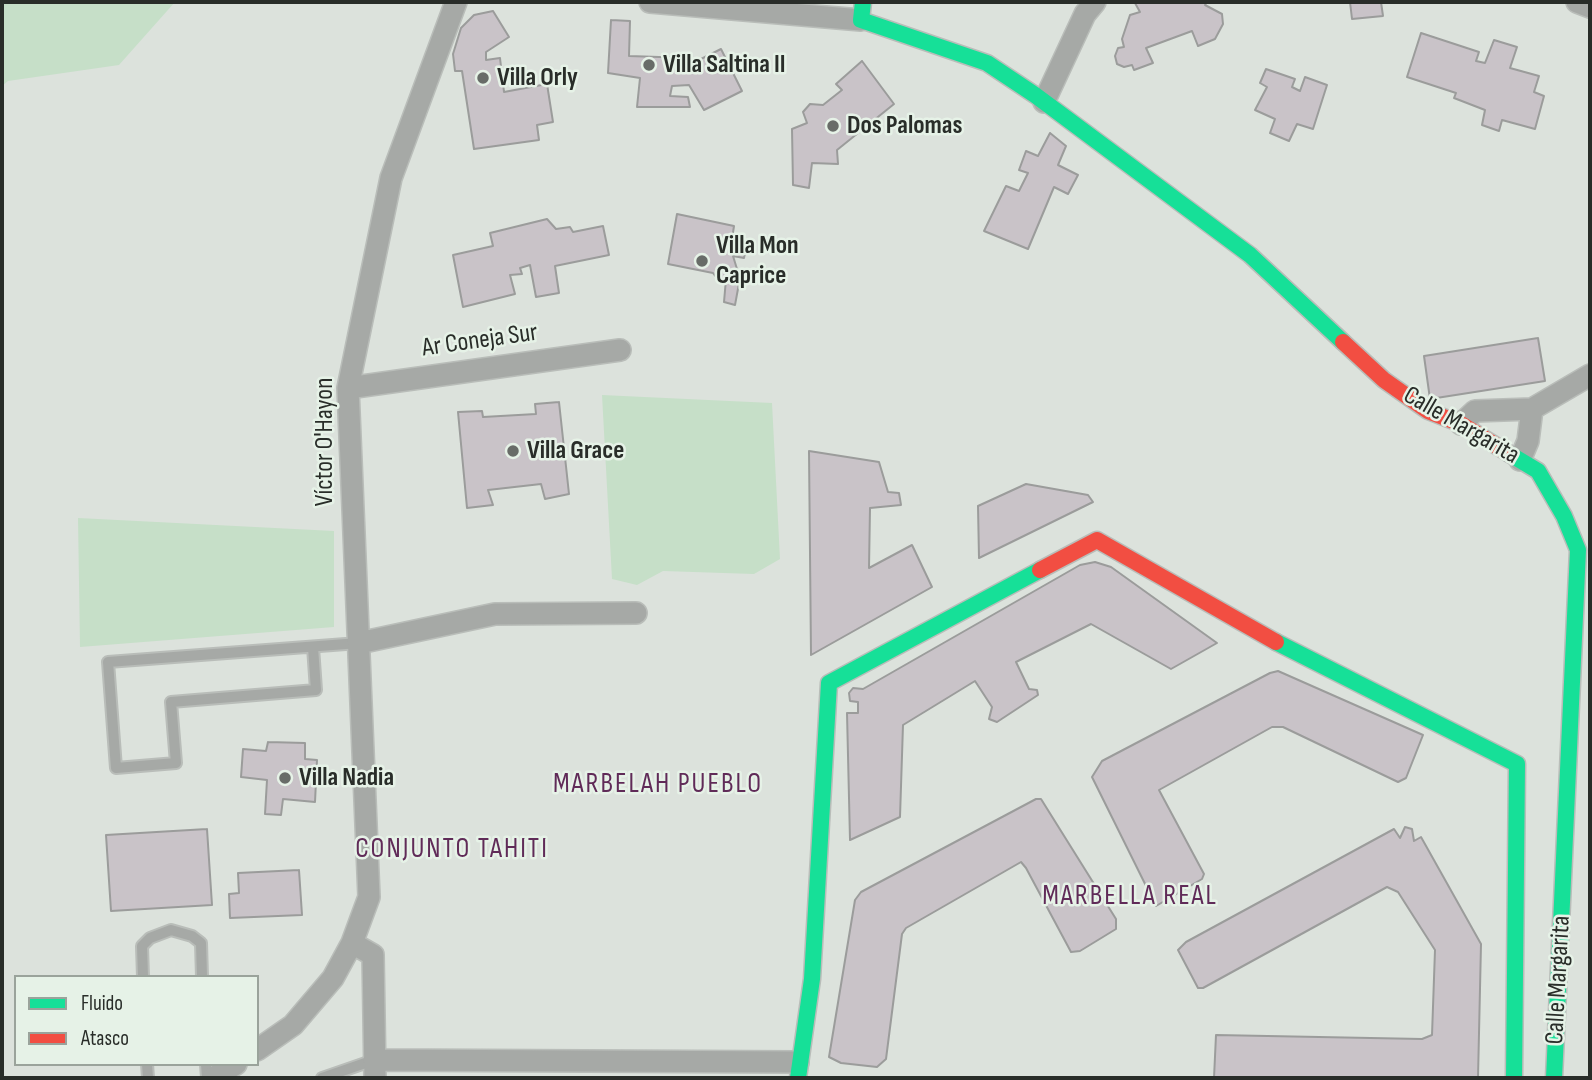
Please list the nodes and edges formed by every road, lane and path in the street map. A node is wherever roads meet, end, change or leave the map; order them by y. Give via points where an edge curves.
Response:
1 (456, 2) edge
2 (650, 2) edge
3 (1095, 2) edge
4 (1577, 2) edge
5 (1590, 7) edge
6 (862, 11) edge
7 (1044, 102) junction
8 (620, 350) dead end
9 (1590, 375) edge
10 (348, 388) junction
11 (1532, 409) junction
12 (1461, 424) junction
13 (1520, 460) junction
14 (1584, 573) edge
15 (636, 613) dead end
16 (359, 643) junction
17 (313, 647) junction
18 (352, 943) junction
19 (143, 975) edge
20 (202, 975) edge
21 (259, 1049) edge
22 (233, 1066) edge
23 (374, 1069) edge
24 (798, 1070) edge
25 (213, 1078) edge
26 (322, 1078) edge
27 (1514, 1078) edge
28 (1554, 1078) edge

1 - 10 street, Víctor O'Hayon via 391,178
2 - 6 street
3 - 7 street
4 - 5 street
6 - 7 street, Calle Margarita via 987,63
7 - 12 street, Calle Margarita via 1251,255 1384,380 1428,411
8 - 10 street, Ar Coneja Sur
9 - 11 street
10 - 16 street, Víctor O'Hayon
11 - 12 street via 1475,411
11 - 13 street
12 - 13 street, Calle Margarita
13 - 14 street, Calle Margarita via 1538,471 1564,516
14 - 28 street, Calle Margarita
15 - 16 street via 495,614
16 - 17 lane
16 - 18 street, Víctor O'Hayon via 369,897
17 - 17 lane via 108,662 116,768 176,763 172,702 316,690
18 - 21 street via 333,978 293,1025
18 - 23 street via 373,955
19 - 20 lane via 142,946 171,930 201,943
22 - 25 street
23 - 24 street
23 - 26 lane
24 - 27 street via 812,979 830,683 1097,540 1265,636 1517,764

